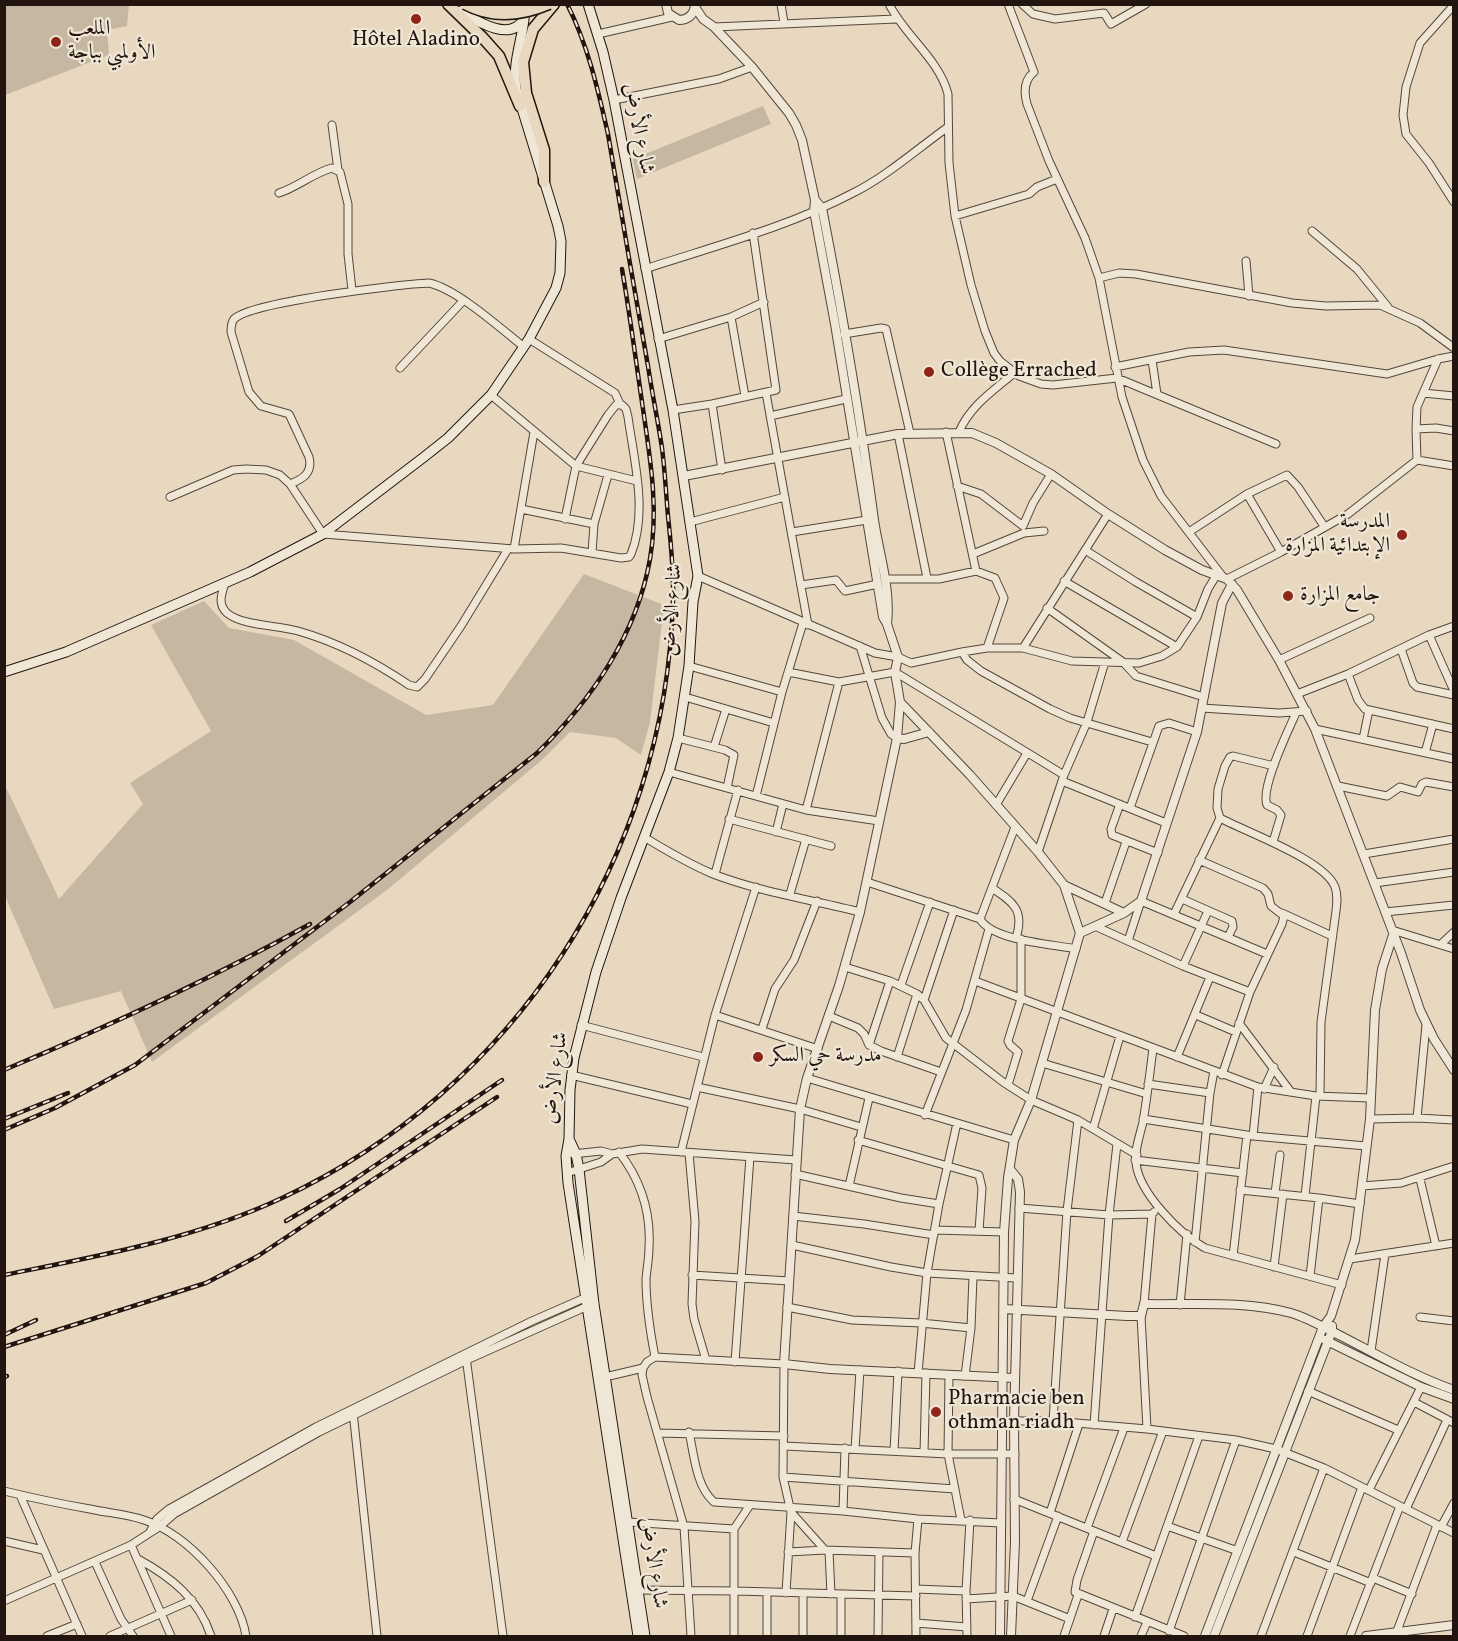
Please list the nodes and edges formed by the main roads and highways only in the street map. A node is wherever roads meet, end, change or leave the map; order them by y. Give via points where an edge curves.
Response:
1 (449, 4) edge
2 (465, 4) edge
3 (486, 4) edge
4 (526, 4) edge
5 (549, 4) edge
6 (554, 4) edge
7 (588, 4) edge
8 (524, 19) junction
9 (520, 106) junction
10 (544, 182) junction
11 (4, 672) edge
12 (571, 1155) junction
13 (590, 1300) junction
14 (638, 1615) junction
15 (638, 1636) edge
16 (645, 1636) edge

1 - 8 main road via 474,20 501,29 514,29
1 - 9 main road via 499,56
2 - 5 main road, bridge via 505,15
3 - 4 main road, bridge via 505,8
4 - 8 main road
6 - 10 main road via 533,29 523,62 524,84 544,150
7 - 12 main road, شارع الأرض via 614,100 673,410 698,576 678,738 617,909 581,1025 571,1075
8 - 9 main road via 514,72
9 - 10 main road
10 - 11 main road via 561,242 561,273 556,288 527,343 491,395 440,444 323,534 225,583 66,652
12 - 13 main road, شارع الأرض via 567,1173
12 - 13 main road, شارع الأرض via 579,1169
13 - 14 main road, شارع الأرض
13 - 14 main road, شارع الأرض via 639,1590
14 - 15 main road, شارع الأرض
14 - 16 main road, شارع الأرض

